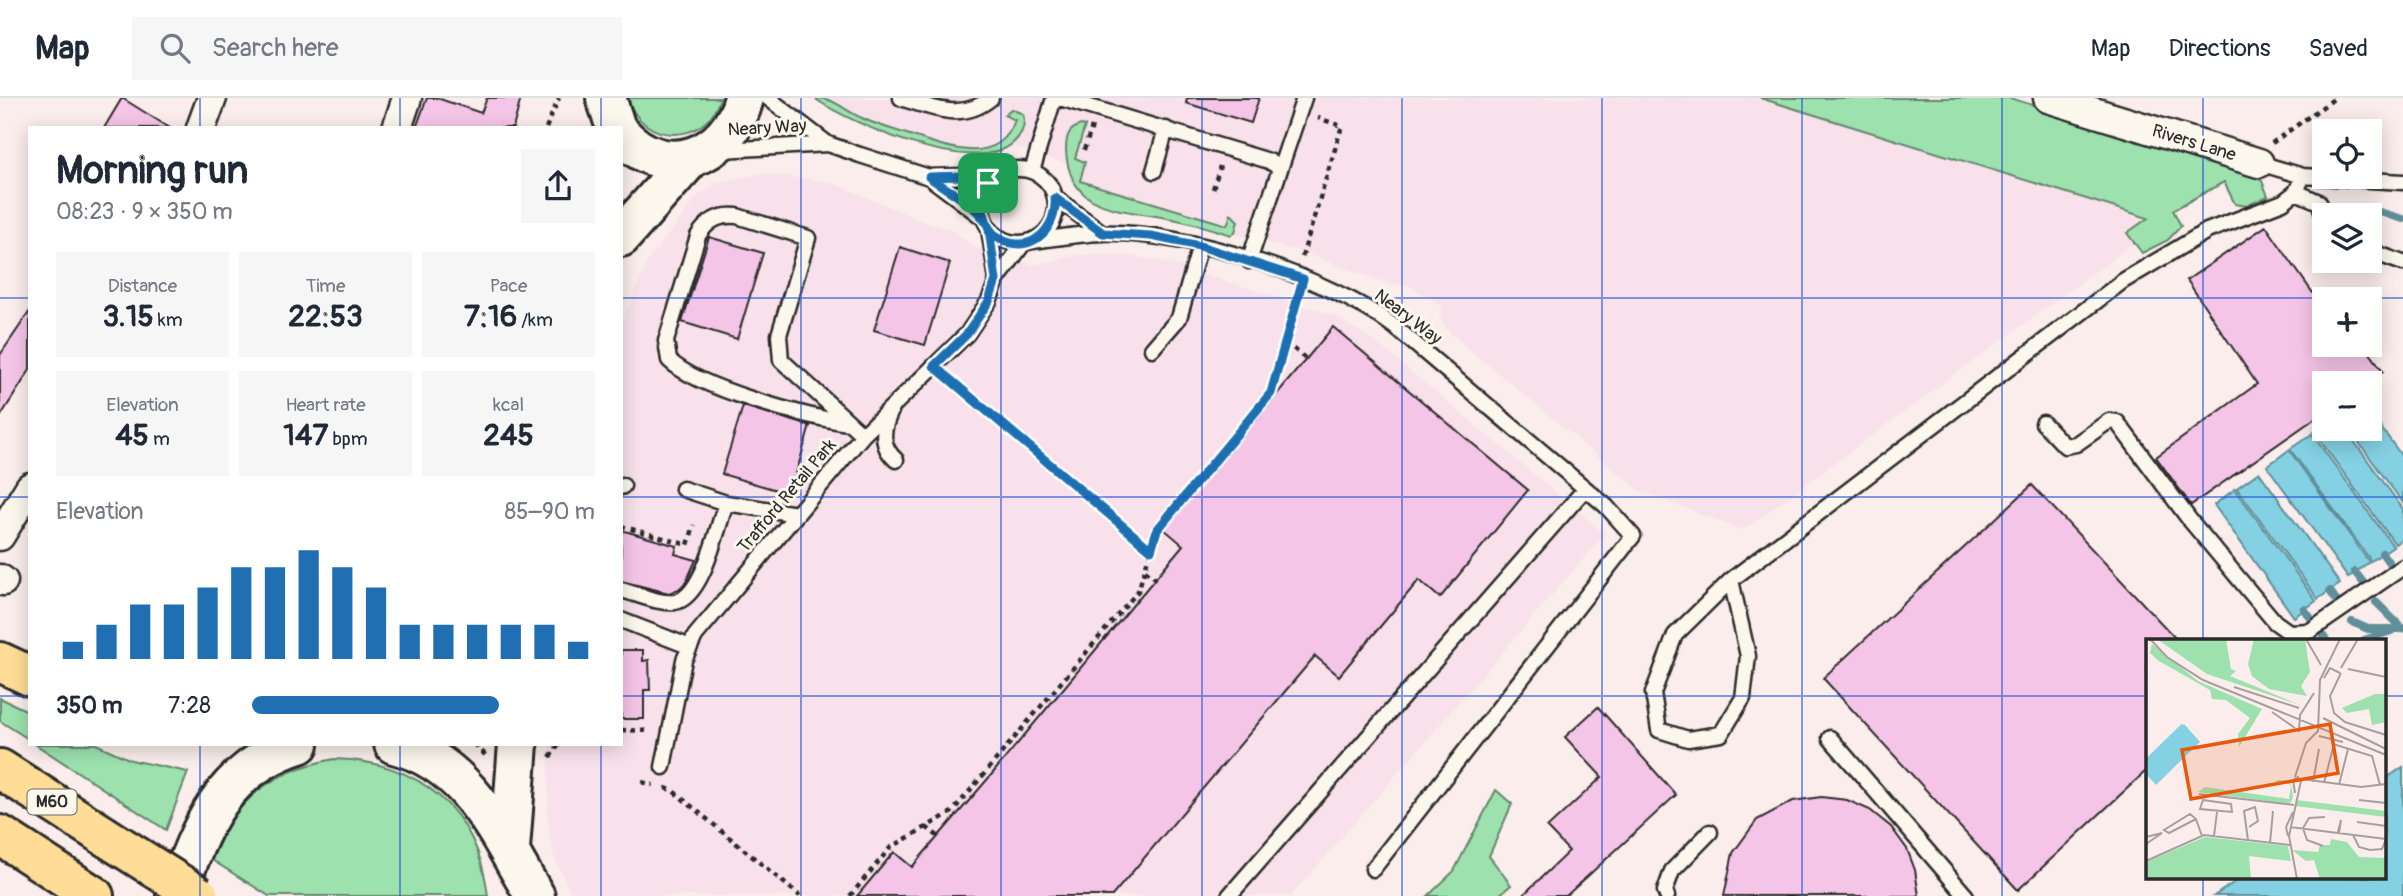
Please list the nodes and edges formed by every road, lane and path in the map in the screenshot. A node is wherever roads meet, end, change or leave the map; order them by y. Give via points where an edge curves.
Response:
1 (212, 98) edge
2 (407, 98) edge
3 (559, 98) edge
4 (744, 98) edge
5 (768, 98) edge
6 (901, 98) edge
7 (991, 98) edge
8 (1054, 98) edge
9 (1060, 98) edge
10 (1304, 98) edge
11 (2048, 98) edge
12 (2335, 98) edge
13 (1299, 113) junction
14 (202, 126) edge
15 (398, 126) edge
16 (547, 126) edge
17 (1167, 129) junction
18 (623, 133) edge
19 (828, 144) junction
20 (700, 154) junction
21 (2247, 159) junction
22 (1280, 169) junction
23 (1032, 171) junction
24 (1154, 171) dead end
25 (997, 175) junction
26 (2302, 176) junction
27 (929, 177) junction
28 (2403, 182) edge
29 (2296, 192) junction
30 (1055, 198) junction
31 (2319, 203) edge
32 (986, 223) junction
33 (1103, 233) junction
34 (623, 235) edge
35 (1028, 242) junction
36 (1200, 246) junction
37 (2382, 255) edge
38 (1250, 261) junction
39 (2403, 263) edge
40 (1303, 279) junction
41 (996, 280) junction
42 (1286, 342) junction
43 (1152, 349) dead end
44 (1307, 360) dead end
45 (934, 366) junction
46 (1266, 398) junction
47 (1272, 402) dead end
48 (895, 404) junction
49 (849, 423) junction
50 (2043, 423) dead end
51 (863, 435) junction
52 (896, 460) dead end
53 (683, 489) dead end
54 (1585, 489) junction
55 (28, 490) edge
56 (726, 503) junction
57 (797, 514) junction
58 (694, 525) dead end
59 (623, 527) edge
60 (0, 536) edge
61 (1151, 550) junction
62 (2403, 568) edge
63 (1144, 570) junction
64 (1155, 579) dead end
65 (1731, 580) junction
66 (623, 591) edge
67 (623, 621) edge
68 (688, 646) junction
69 (0, 662) edge
70 (28, 675) edge
71 (653, 720) dead end
72 (623, 730) edge
73 (1830, 738) dead end
74 (294, 746) edge
75 (399, 746) edge
76 (553, 746) edge
77 (532, 753) edge
78 (663, 767) dead end
79 (0, 769) edge
80 (642, 782) dead end
81 (926, 827) junction
82 (1710, 832) dead end
83 (0, 835) edge
84 (939, 837) dead end
85 (511, 850) junction
86 (1373, 869) dead end
87 (83, 889) edge
88 (176, 896) edge
89 (198, 896) edge
90 (509, 896) edge
91 (535, 896) edge
92 (800, 896) edge
93 (850, 896) edge
94 (1229, 896) edge
95 (1667, 896) edge
96 (1966, 896) edge

1 - 14 street
2 - 15 street
3 - 16 path
4 - 20 main road via 727,137
5 - 19 lane, Neary Way
6 - 7 lane via 950,113 976,109
8 - 23 lane
9 - 17 lane
10 - 13 lane
11 - 21 street, Rivers Lane
12 - 21 path
13 - 22 lane
13 - 40 path via 1342,126 1301,258 1310,261
17 - 22 lane via 1269,161
17 - 24 lane
18 - 20 main road via 649,155 669,160
19 - 20 lane, Neary Way
19 - 27 lane, Neary Way
20 - 34 main road
21 - 26 lane
22 - 38 lane
23 - 25 lane via 1008,170
23 - 30 lane via 1042,177
25 - 27 lane, Neary Way
25 - 32 lane via 983,194
26 - 28 lane
26 - 29 lane
27 - 32 lane, Neary Way
29 - 31 lane
29 - 65 lane via 2283,202 2207,231 2123,281
30 - 33 lane
30 - 35 lane via 1054,219 1042,236
32 - 35 lane via 998,238
32 - 41 lane
33 - 35 lane, Neary Way
33 - 36 lane, Neary Way
35 - 41 lane, Trafford Retail Park
36 - 38 lane, Neary Way
36 - 43 lane via 1179,318
37 - 39 lane
38 - 40 lane, Neary Way
40 - 42 path
40 - 54 lane, Neary Way via 1377,314
41 - 45 lane, Trafford Retail Park via 974,325
42 - 44 path
42 - 46 path
45 - 48 lane, Trafford Retail Park
45 - 61 path
46 - 47 path
46 - 61 path via 1157,530
48 - 51 lane, Trafford Retail Park
48 - 52 lane via 883,436 887,451
49 - 49 lane via 775,407 673,364 665,351 698,236 708,223 725,215 737,216 808,238 779,335 781,360
49 - 51 lane
50 - 62 lane via 2065,446 2076,444 2109,421 2117,422 2189,519 2275,622 2289,632 2311,631
51 - 57 lane, Trafford Retail Park
53 - 56 lane
54 - 86 lane, Neary Way via 1633,536
54 - 94 lane
55 - 60 street
56 - 57 lane
56 - 66 lane via 698,584 689,596 661,601
57 - 68 lane, Trafford Retail Park
58 - 59 path via 688,545
61 - 63 path
63 - 64 path
63 - 81 path via 1138,591 990,772 951,812
65 - 65 lane via 1675,635 1653,693 1659,730 1688,739 1721,734 1743,698 1748,656
67 - 68 lane
68 - 78 lane, Trafford Retail Park
69 - 70 highway
71 - 72 path via 650,732
73 - 96 lane
74 - 88 main road via 242,775 212,809 194,843
75 - 85 main road via 430,759 467,788
76 - 77 path
77 - 85 main road
79 - 89 highway, M60, bridge
80 - 92 path via 672,790
81 - 84 path
81 - 93 path via 890,848
82 - 95 lane via 1672,872
83 - 87 highway
85 - 90 main road
85 - 91 main road

